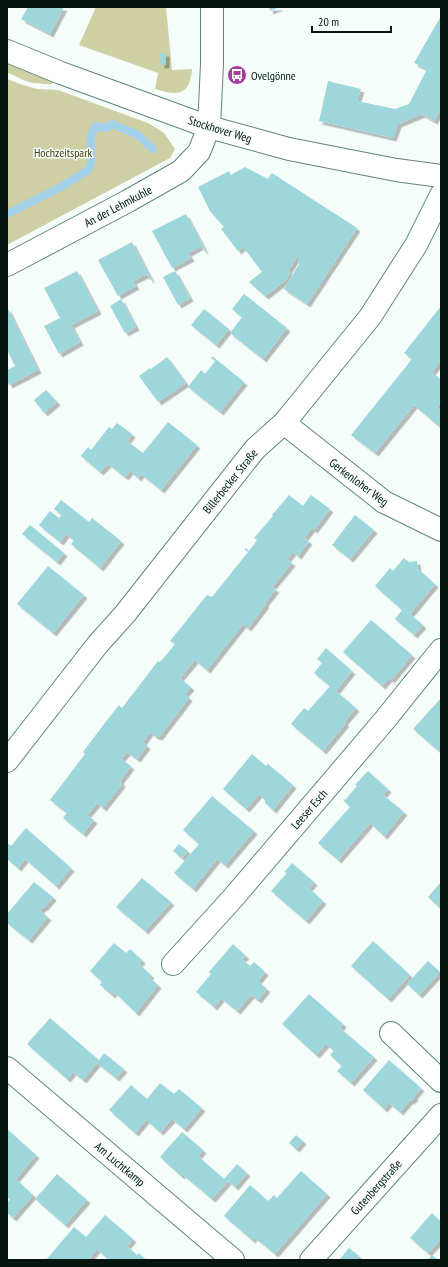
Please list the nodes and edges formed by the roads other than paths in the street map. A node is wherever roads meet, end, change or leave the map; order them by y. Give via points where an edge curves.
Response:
1 (212, 7) edge
2 (7, 51) edge
3 (209, 127) junction
4 (441, 176) edge
5 (441, 195) edge
6 (7, 265) edge
7 (284, 423) junction
8 (441, 530) edge
9 (441, 650) edge
10 (7, 761) edge
11 (173, 964) dead end
12 (391, 1034) dead end
13 (7, 1068) edge
14 (441, 1081) edge
15 (441, 1115) edge
16 (233, 1260) edge
17 (311, 1260) edge

1 - 3 street
2 - 3 street, Stockhover Weg
3 - 4 street, Stockhover Weg via 289,149
3 - 6 street, An der Lehmkuhle via 199,152 181,171
5 - 7 street, Billerbecker Straße via 416,245 370,317
7 - 8 street, Gerkenloher Weg via 384,502
7 - 10 street, Billerbecker Straße via 255,449
9 - 11 street, Leeser Esch via 233,898
12 - 14 street
13 - 16 street, Am Luchtkamp
15 - 17 street, Gutenbergstraße

